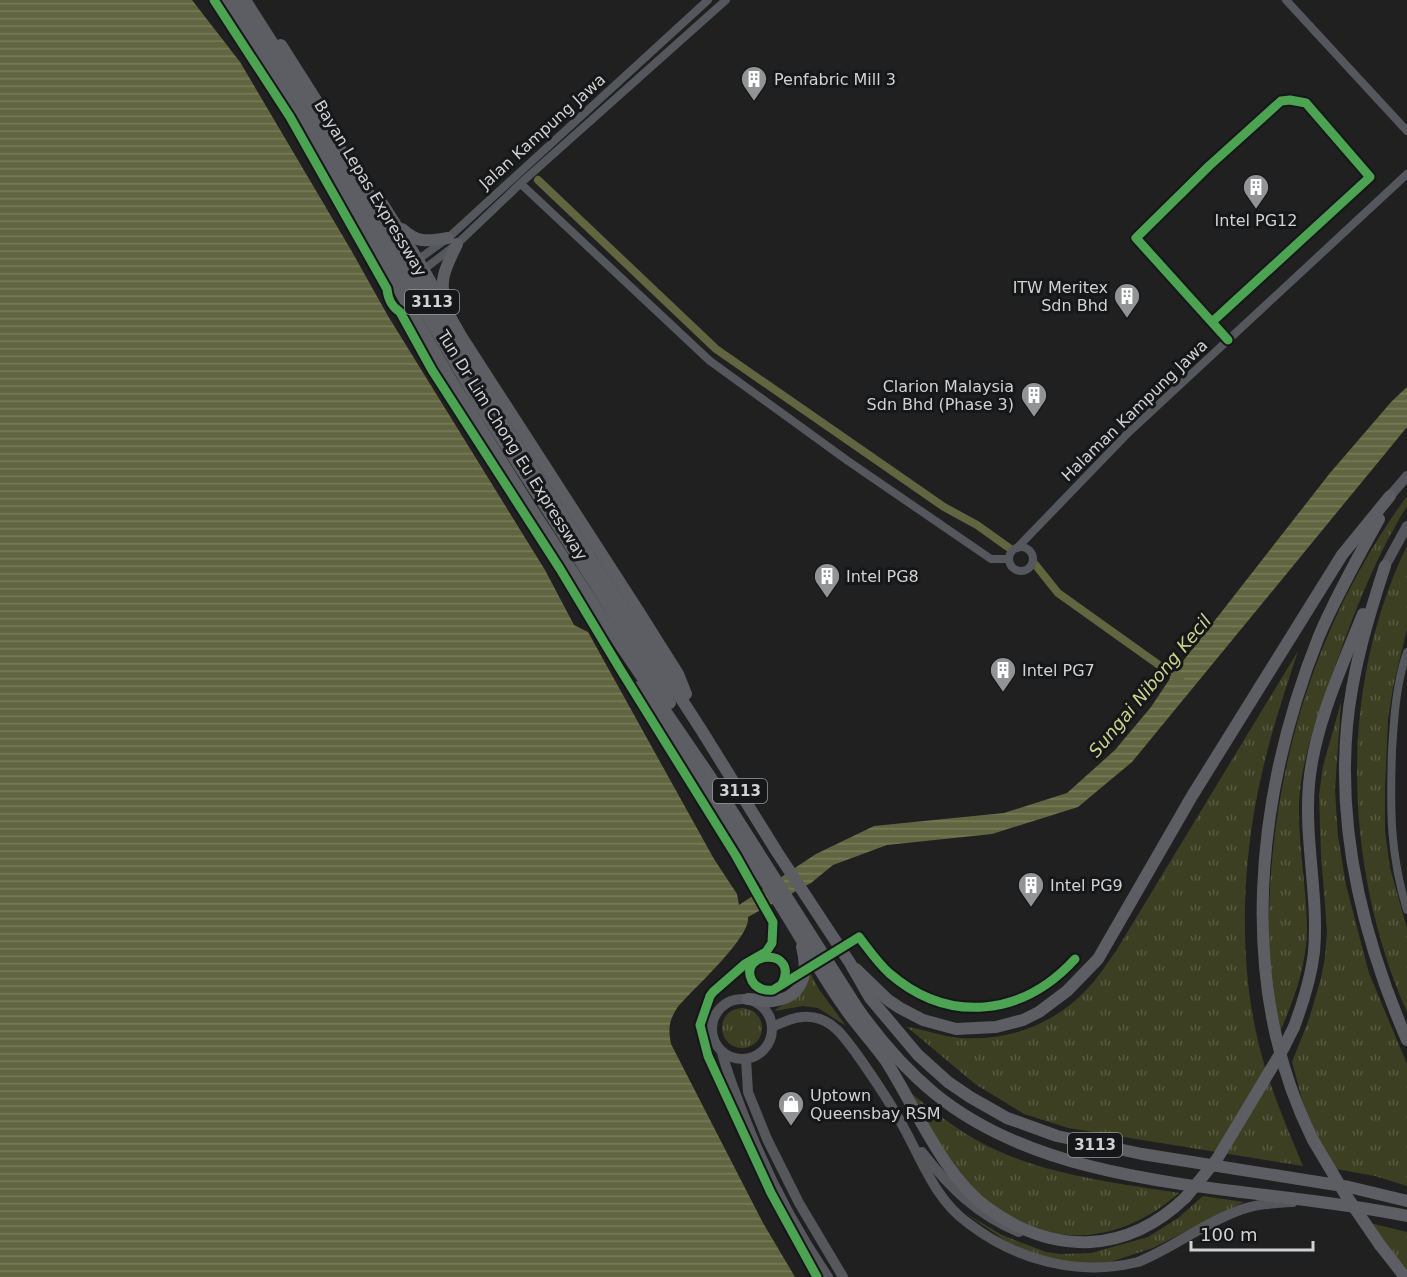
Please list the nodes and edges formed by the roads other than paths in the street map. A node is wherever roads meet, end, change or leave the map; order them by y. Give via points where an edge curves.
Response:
1 (222, 0) edge
2 (234, 0) edge
3 (245, 0) edge
4 (251, 0) edge
5 (708, 0) edge
6 (726, 0) edge
7 (1286, 0) edge
8 (1407, 131) edge
9 (1407, 174) edge
10 (521, 184) junction
11 (344, 197) junction
12 (384, 207) junction
13 (453, 241) junction
14 (421, 265) junction
15 (403, 269) junction
16 (392, 277) junction
17 (1212, 322) junction
18 (461, 336) junction
19 (1228, 340) junction
20 (1407, 476) edge
21 (1390, 496) junction
22 (1407, 526) edge
23 (1017, 548) junction
24 (1009, 559) junction
25 (1385, 566) junction
26 (615, 606) junction
27 (623, 649) junction
28 (1407, 652) edge
29 (1402, 687) edge
30 (702, 731) junction
31 (711, 778) junction
32 (760, 865) junction
33 (789, 910) junction
34 (1407, 910) edge
35 (797, 931) junction
36 (850, 963) junction
37 (748, 999) junction
38 (772, 1027) junction
39 (1407, 1040) edge
40 (722, 1052) junction
41 (746, 1059) junction
42 (904, 1127) junction
43 (1308, 1201) junction
44 (1407, 1201) edge
45 (1407, 1216) edge
46 (1056, 1241) junction
47 (828, 1277) edge
48 (843, 1277) edge
49 (1405, 1277) edge

1 - 11 highway, Tun Dr Lim Chong Eu Expressway / 3113 via 302,122
2 - 26 highway, Bayan Lepas Expressway / 3113, bridge via 345,176 477,400
3 - 26 highway, Bayan Lepas Expressway / 3113, bridge via 376,205
4 - 12 highway, Tun Dr Lim Chong Eu Expressway / 3113
5 - 13 street, Jalan Kampung Jawa
6 - 10 street, Jalan Kampung Jawa
7 - 8 street
9 - 19 street, Halaman Kampung Jawa
10 - 13 street, Jalan Kampung Jawa
10 - 24 street via 710,361 991,559
11 - 15 highway via 386,257
11 - 16 highway, Tun Dr Lim Chong Eu Expressway / 3113
12 - 13 highway via 414,239
12 - 14 highway, Tun Dr Lim Chong Eu Expressway / 3113
13 - 14 street, Jalan Kampung Jawa
13 - 18 highway via 442,283
14 - 15 highway via 408,272
14 - 18 highway, Tun Dr Lim Chong Eu Expressway / 3113
15 - 16 street
16 - 27 highway, Tun Dr Lim Chong Eu Expressway / 3113 via 476,420
17 - 17 street via 1370,177 1306,103 1281,101 1136,238
17 - 19 street
18 - 30 highway, Tun Dr Lim Chong Eu Expressway / 3113 via 678,674
19 - 23 street, Halaman Kampung Jawa via 1129,432
20 - 21 main road
21 - 36 highway via 1342,555 1197,787 1098,959 1067,991 1023,1020 996,1027 956,1029 923,1020 900,1008
21 - 49 highway, bridge via 1338,596 1305,675 1287,733 1266,849 1263,950 1267,995 1302,1119 1345,1194
22 - 25 main road
23 - 24 street
23 - 24 street via 1030,551 1031,566 1018,571
25 - 39 highway via 1361,646 1352,694 1346,806 1360,903 1376,962
25 - 46 highway, bridge via 1344,662 1313,758 1307,821 1314,951 1300,1011 1283,1049 1206,1175 1186,1197 1156,1221 1133,1232 1091,1242
26 - 30 highway, Tun Dr Lim Chong Eu Expressway / 3113
26 - 31 highway, Tun Dr Lim Chong Eu Expressway / 3113
27 - 31 highway, Tun Dr Lim Chong Eu Expressway / 3113
27 - 32 highway via 629,671
28 - 29 street
29 - 34 street via 1394,723 1391,835
30 - 36 highway, Tun Dr Lim Chong Eu Expressway / 3113
31 - 32 highway, Tun Dr Lim Chong Eu Expressway / 3113
32 - 33 highway, Tun Dr Lim Chong Eu Expressway / 3113
33 - 35 highway
33 - 43 highway, Tun Dr Lim Chong Eu Expressway / 3113 via 878,1038 917,1079 970,1118 1014,1141 1066,1160 1178,1183
35 - 37 highway via 806,971 797,988 783,999
35 - 46 highway via 842,1004 884,1059 958,1179 1004,1219
36 - 44 highway, Tun Dr Lim Chong Eu Expressway / 3113 via 870,998 918,1055 970,1097 1019,1123 1117,1150 1349,1187
37 - 38 main road via 765,1009
37 - 40 main road via 732,1000 714,1016 711,1031
38 - 41 main road via 768,1045
38 - 42 main road via 796,1017 829,1023 844,1037
40 - 41 main road
40 - 47 main road via 773,1184
41 - 48 main road via 748,1092 767,1139
42 - 43 main road via 929,1178 958,1215 1014,1252 1064,1270 1118,1268 1157,1253 1235,1212 1264,1204
42 - 46 main road via 941,1178 971,1206 1019,1232
43 - 45 highway, Tun Dr Lim Chong Eu Expressway / 3113

